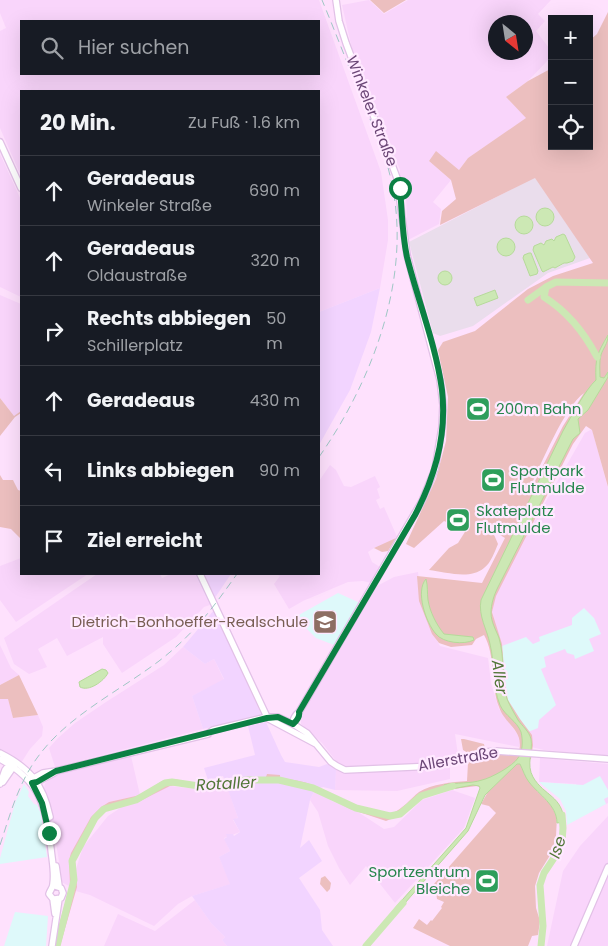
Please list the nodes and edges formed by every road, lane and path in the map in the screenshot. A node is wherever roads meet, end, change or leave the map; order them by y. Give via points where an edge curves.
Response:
1 (336, 0) edge
2 (0, 142) edge
3 (20, 186) edge
4 (200, 575) edge
5 (267, 718) junction
6 (292, 727) junction
7 (0, 754) edge
8 (0, 759) edge
9 (608, 759) edge
10 (12, 763) junction
11 (34, 781) junction
12 (0, 785) edge
13 (608, 867) edge
14 (56, 886) junction
15 (56, 899) junction
16 (52, 946) edge
17 (574, 946) edge

1 - 6 street, Winkeler Straße via 346,43 397,178 407,255 439,371 443,413 435,469 422,501
2 - 3 street
4 - 5 street
5 - 6 street via 278,717
5 - 11 street via 222,732 43,773
6 - 9 street, Allerstraße via 310,735 334,765 351,770 435,766 486,752
7 - 10 street
8 - 10 street
10 - 11 street via 26,769
10 - 12 street
11 - 14 street via 47,824
11 - 14 street via 48,809
13 - 17 street
14 - 15 street via 49,892
14 - 15 street via 63,893
15 - 16 street

